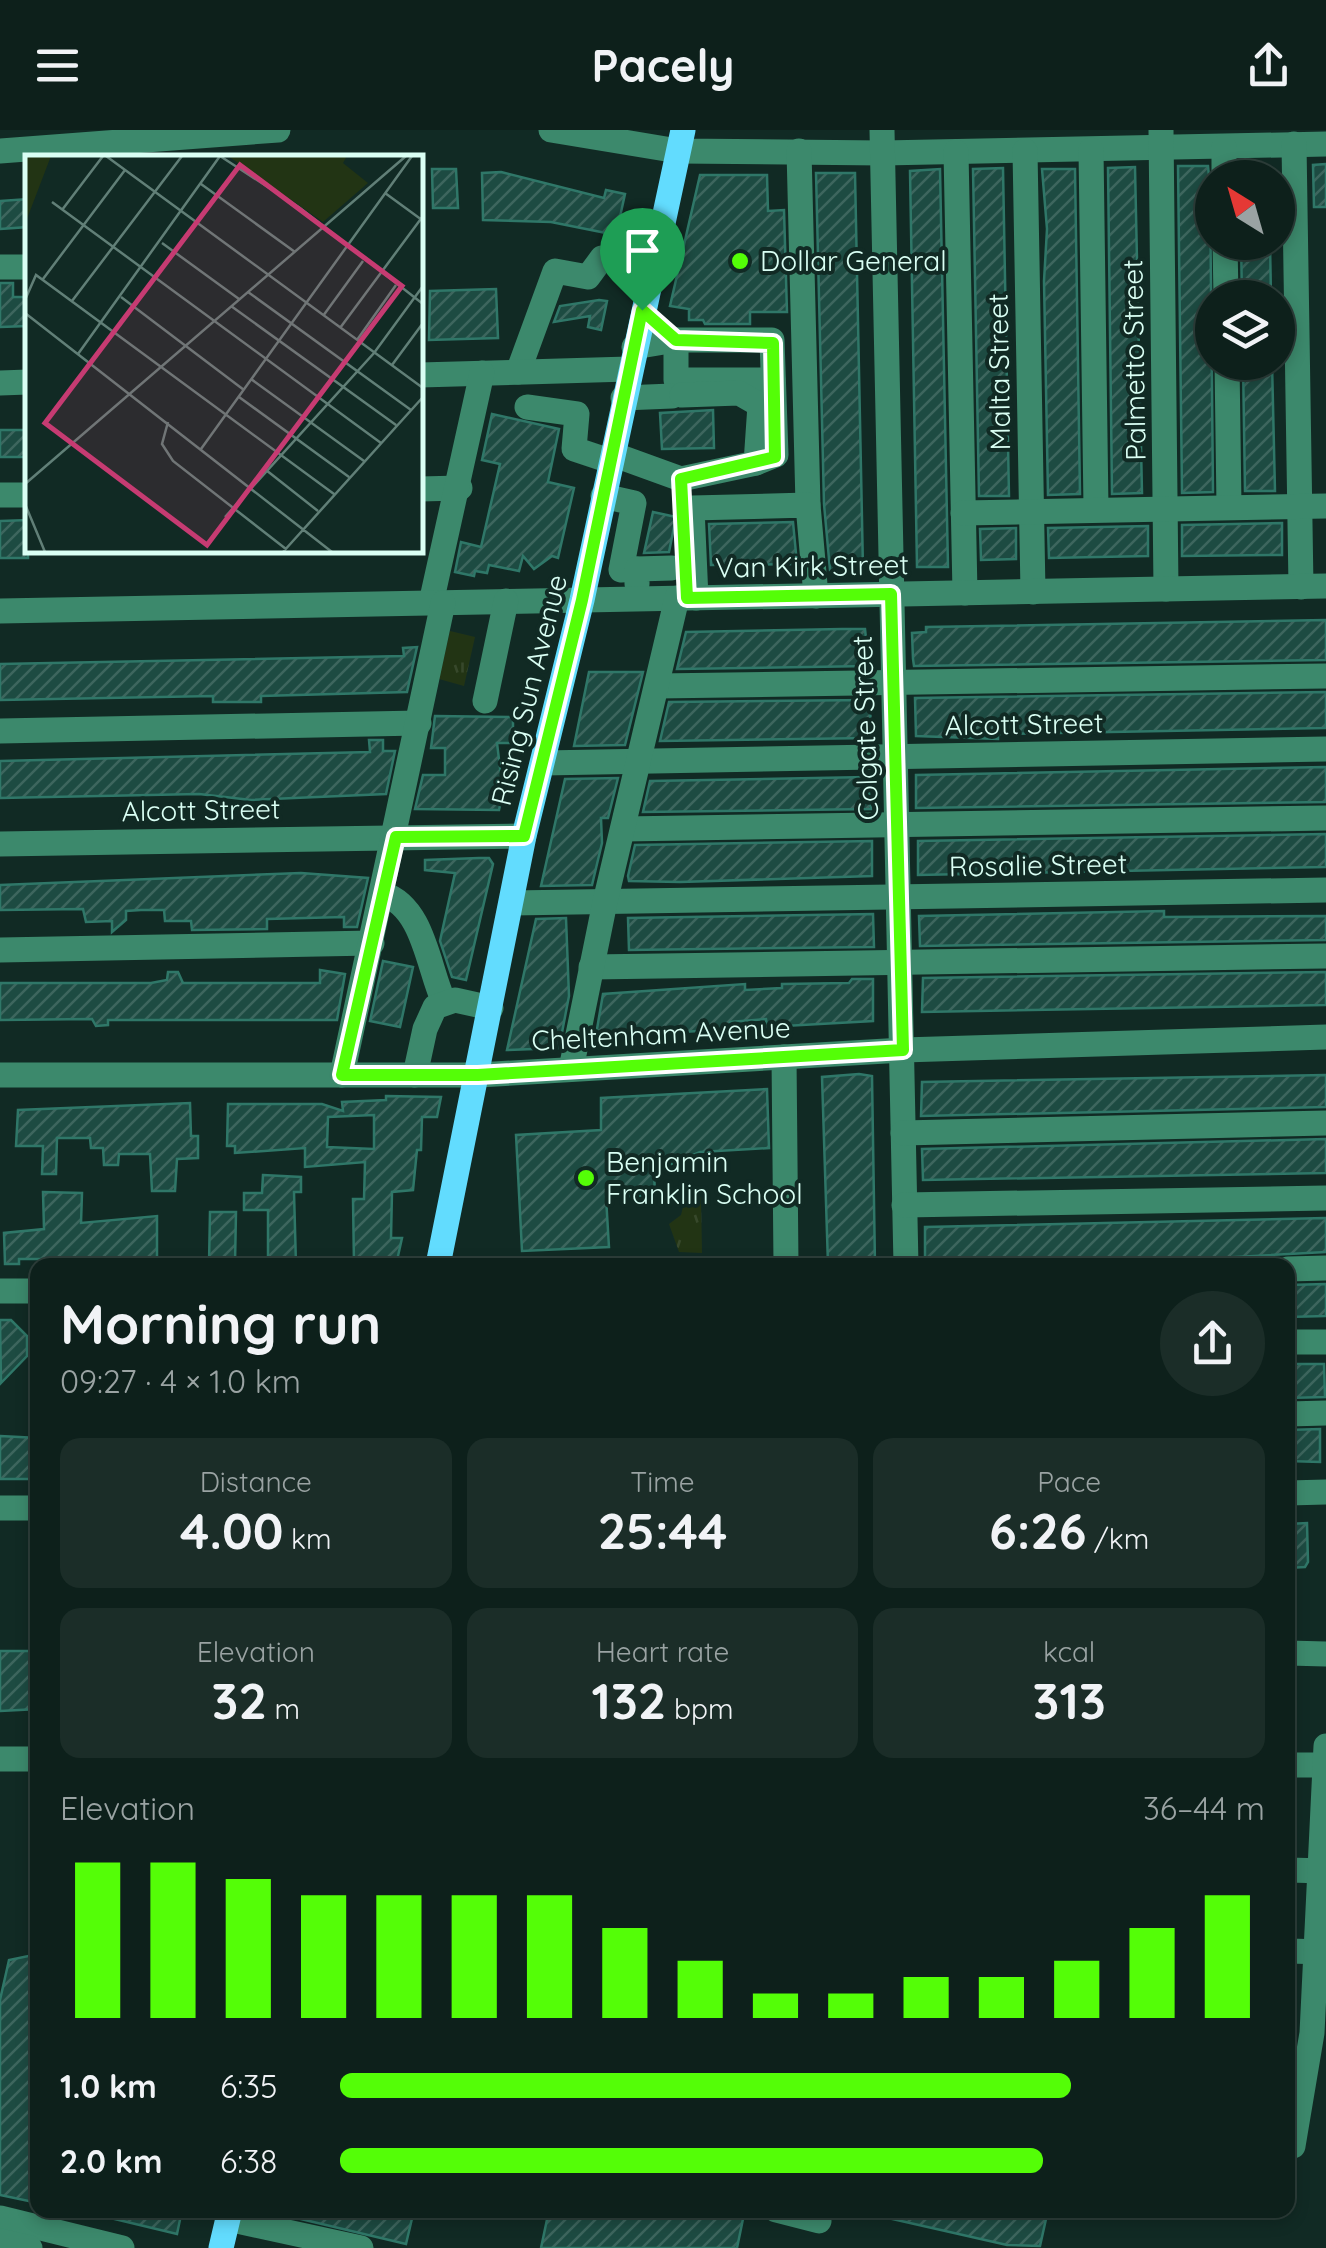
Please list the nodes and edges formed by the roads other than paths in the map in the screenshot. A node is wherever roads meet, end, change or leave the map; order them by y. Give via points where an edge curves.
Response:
1 (278, 130) edge
2 (552, 130) edge
3 (1161, 139) edge
4 (680, 140) edge
5 (883, 142) edge
6 (1294, 144) junction
7 (1326, 144) edge
8 (1224, 147) junction
9 (0, 150) edge
10 (1091, 150) junction
11 (799, 151) junction
12 (1026, 151) junction
13 (956, 152) junction
14 (1224, 160) edge
15 (656, 253) junction
16 (642, 310) junction
17 (676, 340) junction
18 (632, 358) junction
19 (518, 372) junction
20 (482, 373) junction
21 (422, 375) edge
22 (773, 380) junction
23 (1227, 380) edge
24 (25, 382) edge
25 (0, 383) edge
26 (623, 398) junction
27 (527, 407) dead end
28 (611, 457) junction
29 (756, 464) junction
30 (681, 479) junction
31 (422, 488) edge
32 (460, 488) junction
33 (25, 495) edge
34 (0, 496) edge
35 (603, 496) junction
36 (808, 505) junction
37 (1166, 506) junction
38 (1326, 506) edge
39 (1229, 507) junction
40 (1096, 508) junction
41 (1300, 508) junction
42 (1031, 510) junction
43 (963, 513) junction
44 (593, 548) junction
45 (631, 561) junction
46 (672, 568) dead end
47 (1314, 586) edge
48 (1166, 589) junction
49 (1033, 592) junction
50 (965, 593) junction
51 (891, 594) junction
52 (816, 596) junction
53 (687, 598) junction
54 (636, 599) junction
55 (582, 600) junction
56 (506, 602) junction
57 (437, 603) junction
58 (0, 611) edge
59 (1326, 676) edge
60 (894, 684) junction
61 (657, 686) junction
62 (486, 701) dead end
63 (419, 723) junction
64 (0, 731) edge
65 (1326, 749) edge
66 (895, 756) junction
67 (640, 761) junction
68 (543, 763) junction
69 (1326, 818) edge
70 (897, 825) junction
71 (623, 829) junction
72 (524, 836) junction
73 (396, 837) junction
74 (0, 844) edge
75 (1326, 890) edge
76 (383, 894) junction
77 (900, 898) junction
78 (605, 902) junction
79 (512, 904) junction
80 (372, 943) junction
81 (0, 950) edge
82 (1326, 956) edge
83 (901, 964) junction
84 (591, 967) junction
85 (444, 1002) junction
86 (491, 1008) junction
87 (1326, 1037) edge
88 (903, 1050) junction
89 (784, 1057) junction
90 (571, 1070) junction
91 (0, 1075) edge
92 (342, 1075) junction
93 (415, 1075) junction
94 (478, 1075) junction
95 (1326, 1124) edge
96 (904, 1132) junction
97 (1326, 1198) edge
98 (904, 1205) junction
99 (439, 1258) edge
100 (786, 1258) edge
101 (906, 1258) edge
102 (1326, 1268) edge
103 (1295, 1269) edge
104 (0, 1291) edge
105 (30, 1291) edge
106 (1295, 1342) edge
107 (1326, 1342) edge
108 (1295, 1414) edge
109 (1326, 1414) edge
110 (1326, 1492) edge
111 (1295, 1493) edge
112 (0, 1508) edge
113 (30, 1508) edge
114 (1295, 1653) edge
115 (1326, 1654) edge
116 (1325, 1758) edge
117 (0, 1760) edge
118 (30, 1760) edge
119 (1295, 1764) edge
120 (1295, 1870) edge
121 (1323, 1871) edge
122 (1295, 1951) edge
123 (1321, 1952) edge
124 (1308, 2033) edge
125 (1295, 2131) edge
126 (0, 2218) edge
127 (227, 2218) edge
128 (244, 2218) edge
129 (807, 2218) edge
130 (819, 2221) dead end
131 (0, 2241) edge
132 (30, 2248) edge
133 (122, 2248) edge
134 (221, 2248) edge
135 (362, 2248) edge

1 - 9 street
2 - 4 street
3 - 8 street
3 - 10 street
3 - 37 street, Palmetto Street
4 - 11 street
4 - 15 main road, Rising Sun Avenue
5 - 11 street
5 - 13 street
5 - 51 street, Colgate Street
6 - 7 street
6 - 8 street
6 - 41 street
8 - 14 street
10 - 12 street
10 - 40 street
11 - 36 street
12 - 13 street
12 - 42 street, Malta Street
13 - 43 street
15 - 16 main road, Rising Sun Avenue
15 - 19 street via 602,258 588,277 554,270
16 - 17 street
16 - 18 main road, Rising Sun Avenue
17 - 18 street
17 - 22 street via 772,340
17 - 22 street via 676,380
18 - 19 street
18 - 26 main road, Rising Sun Avenue
19 - 20 street
20 - 21 street
20 - 32 street
22 - 29 street via 776,455
23 - 39 street
24 - 25 street
26 - 28 main road, Rising Sun Avenue
26 - 29 street via 739,393 760,404
27 - 28 street via 577,414 574,450
28 - 30 street
28 - 35 main road, Rising Sun Avenue
29 - 30 street
30 - 53 street
31 - 32 street
32 - 57 street
33 - 34 street
35 - 44 main road, Rising Sun Avenue
35 - 45 street via 634,502
36 - 52 street
36 - 53 street via 692,508
37 - 39 street
37 - 40 street
37 - 48 street, Palmetto Street
38 - 41 street
39 - 41 street
40 - 42 street
41 - 47 street
42 - 43 street
42 - 49 street, Malta Street
43 - 50 street
44 - 45 street
44 - 55 main road, Rising Sun Avenue
45 - 46 street
45 - 54 street
47 - 48 street, Van Kirk Street
48 - 49 street, Van Kirk Street
49 - 50 street, Van Kirk Street
50 - 51 street, Van Kirk Street
51 - 52 street, Van Kirk Street
51 - 60 street, Colgate Street
52 - 53 street, Van Kirk Street
53 - 54 street, Van Kirk Street
53 - 61 street
54 - 55 street, Van Kirk Street
55 - 56 street, Van Kirk Street
55 - 68 main road, Rising Sun Avenue
56 - 57 street, Van Kirk Street
56 - 62 street
57 - 58 street, Van Kirk Street
57 - 63 street
59 - 60 street
60 - 61 street
60 - 66 street, Colgate Street
61 - 67 street
63 - 64 street
63 - 73 street
65 - 66 street, Alcott Street
66 - 67 street, Alcott Street
66 - 70 street, Colgate Street
67 - 68 street, Alcott Street
67 - 71 street
68 - 72 main road, Rising Sun Avenue
69 - 70 street
70 - 71 street
70 - 77 street, Colgate Street
71 - 78 street
72 - 73 street, Alcott Street
72 - 79 main road, Rising Sun Avenue
73 - 74 street, Alcott Street
73 - 76 street
75 - 77 street, Rosalie Street
76 - 80 street
76 - 85 street via 396,898 418,928
77 - 78 street, Rosalie Street
77 - 83 street, Colgate Street
78 - 79 street, Rosalie Street
78 - 84 street
79 - 86 main road, Rising Sun Avenue
80 - 81 street
80 - 92 street
82 - 83 street
83 - 84 street
83 - 88 street, Colgate Street
84 - 90 street
85 - 86 street
85 - 93 street via 425,1029
86 - 94 main road, Rising Sun Avenue
87 - 88 street, Cheltenham Avenue
88 - 89 street, Cheltenham Avenue
88 - 96 street, Colgate Street
89 - 90 street, Cheltenham Avenue
89 - 100 street
90 - 94 street, Cheltenham Avenue
91 - 92 street, Cheltenham Avenue
92 - 93 street, Cheltenham Avenue
93 - 94 street, Cheltenham Avenue
94 - 99 main road, Rising Sun Avenue
95 - 96 street
96 - 98 street, Colgate Street
97 - 98 street
98 - 101 street, Colgate Street
102 - 103 street
104 - 105 street
106 - 107 street
108 - 109 street
110 - 111 street
112 - 113 street
114 - 115 street
116 - 119 street
116 - 121 street
117 - 118 street
120 - 121 street
121 - 123 street
122 - 123 street
123 - 124 street
124 - 125 street
126 - 133 street
127 - 134 main road
128 - 135 street
129 - 130 street
131 - 132 street

